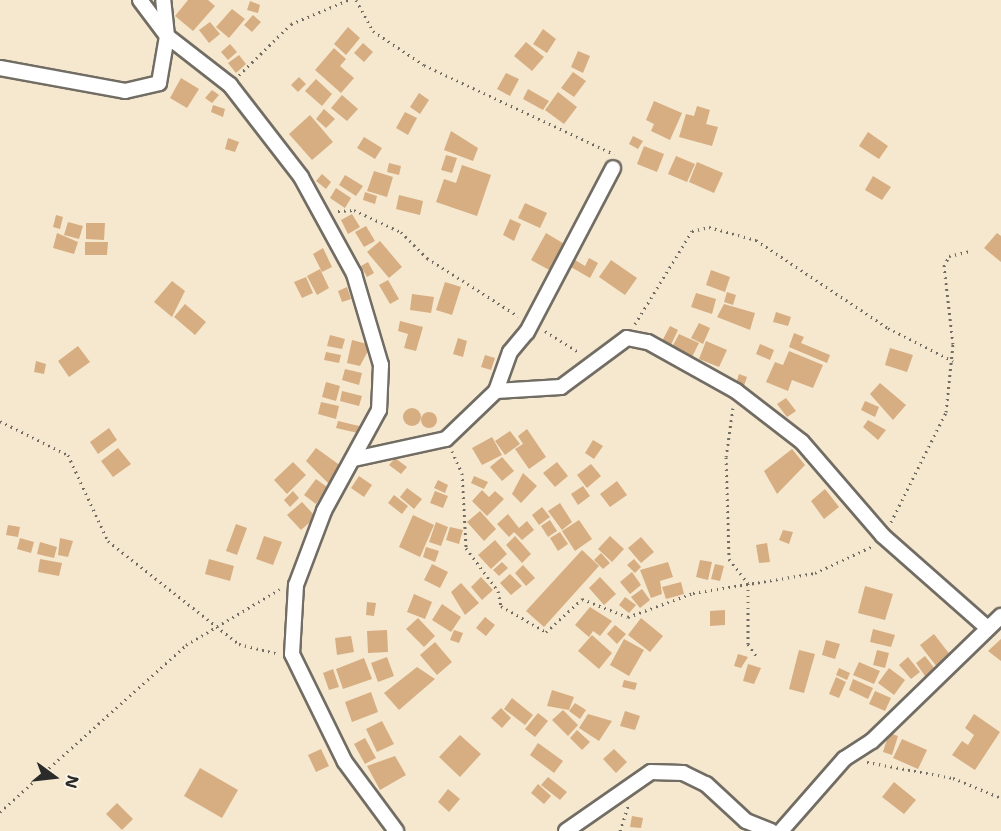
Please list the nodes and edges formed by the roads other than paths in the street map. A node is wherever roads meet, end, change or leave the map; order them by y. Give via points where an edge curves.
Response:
1 (140, 0) edge
2 (163, 0) edge
3 (166, 36) junction
4 (0, 68) edge
5 (613, 168) road end
6 (496, 391) junction
7 (354, 459) junction
8 (1001, 616) edge
9 (985, 626) junction
10 (396, 831) edge
11 (566, 831) edge
12 (771, 831) edge
13 (781, 831) edge

1 - 3 street
2 - 3 street
3 - 4 street via 159,83 125,91
3 - 7 street via 230,85 324,211 354,274 381,365 379,410
5 - 6 street via 531,324 510,352
6 - 7 street via 446,439
6 - 9 street via 561,387 627,338 648,342 736,391 802,442 883,536
7 - 10 street via 324,511 296,585 292,654 345,762
8 - 9 street
9 - 13 street via 872,741 844,759
11 - 12 street via 651,772 683,773 706,784 746,821

